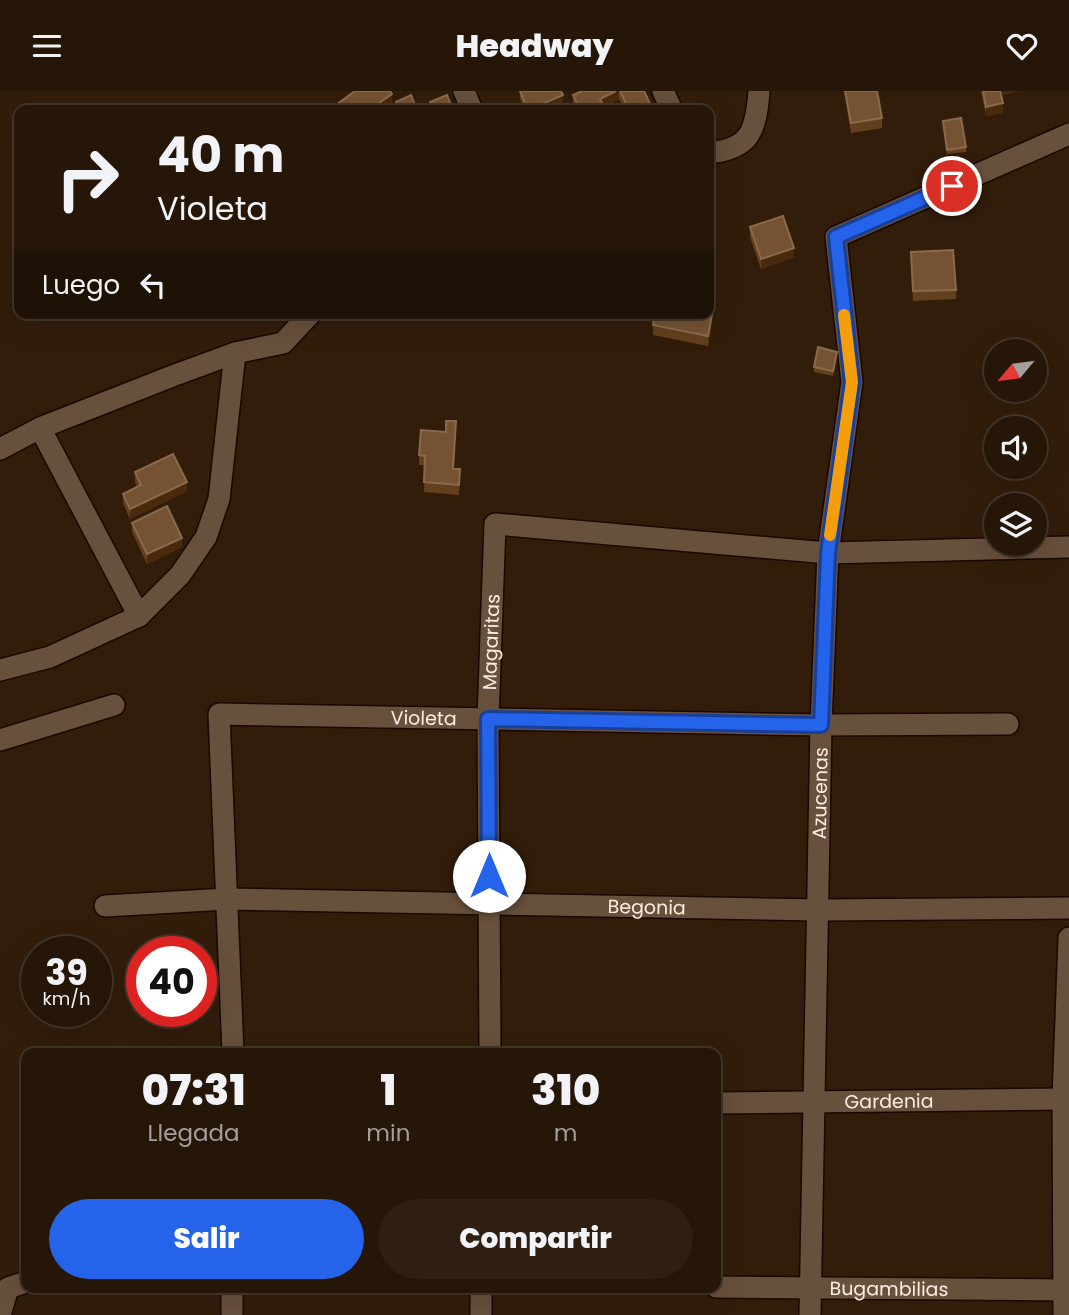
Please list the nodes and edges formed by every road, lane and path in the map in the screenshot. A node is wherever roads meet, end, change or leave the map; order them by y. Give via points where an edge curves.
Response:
1 (759, 91) edge
2 (1069, 134) edge
3 (714, 153) edge
4 (305, 319) edge
5 (235, 353) junction
6 (40, 428) junction
7 (0, 449) edge
8 (1069, 547) edge
9 (828, 553) junction
10 (139, 616) junction
11 (0, 670) edge
12 (114, 705) dead end
13 (488, 719) junction
14 (1008, 724) dead end
15 (821, 725) junction
16 (0, 740) edge
17 (227, 899) junction
18 (489, 902) junction
19 (105, 906) dead end
20 (1069, 908) edge
21 (818, 910) junction
22 (1069, 938) edge
23 (233, 1048) edge
24 (490, 1048) edge
25 (1063, 1099) junction
26 (721, 1103) edge
27 (815, 1104) junction
28 (21, 1284) edge
29 (721, 1287) edge
30 (810, 1288) junction
31 (1064, 1290) junction
32 (232, 1293) edge
33 (481, 1293) edge
34 (0, 1315) edge
35 (232, 1315) edge
36 (481, 1315) edge
37 (810, 1315) edge
38 (1065, 1315) edge

1 - 3 street via 749,138 731,151
2 - 9 street, Azucenas via 836,237 852,382
4 - 5 street via 283,343
5 - 6 street
5 - 10 street via 219,499 206,537 180,575
6 - 7 street
6 - 10 street
8 - 9 street
9 - 13 street, Magaritas via 495,524
9 - 15 street, Azucenas
10 - 11 street via 50,657
12 - 16 street
13 - 15 street, Violeta
13 - 17 street, Violeta via 219,714
13 - 18 street, Magaritas
14 - 15 street, Violeta
15 - 21 street, Azucenas
17 - 18 street, Begonia
17 - 19 street, Begonia
17 - 23 street
18 - 21 street, Begonia
18 - 24 street, Magaritas
20 - 21 street, Begonia
21 - 27 street, Azucenas
22 - 25 street
25 - 27 street, Gardenia
25 - 31 street
26 - 27 street, Gardenia
27 - 30 street, Azucenas
28 - 34 street via 8,1288
29 - 30 street, Bugambilias
30 - 31 street, Bugambilias
30 - 37 street, Azucenas
31 - 38 street
32 - 35 street
33 - 36 street

